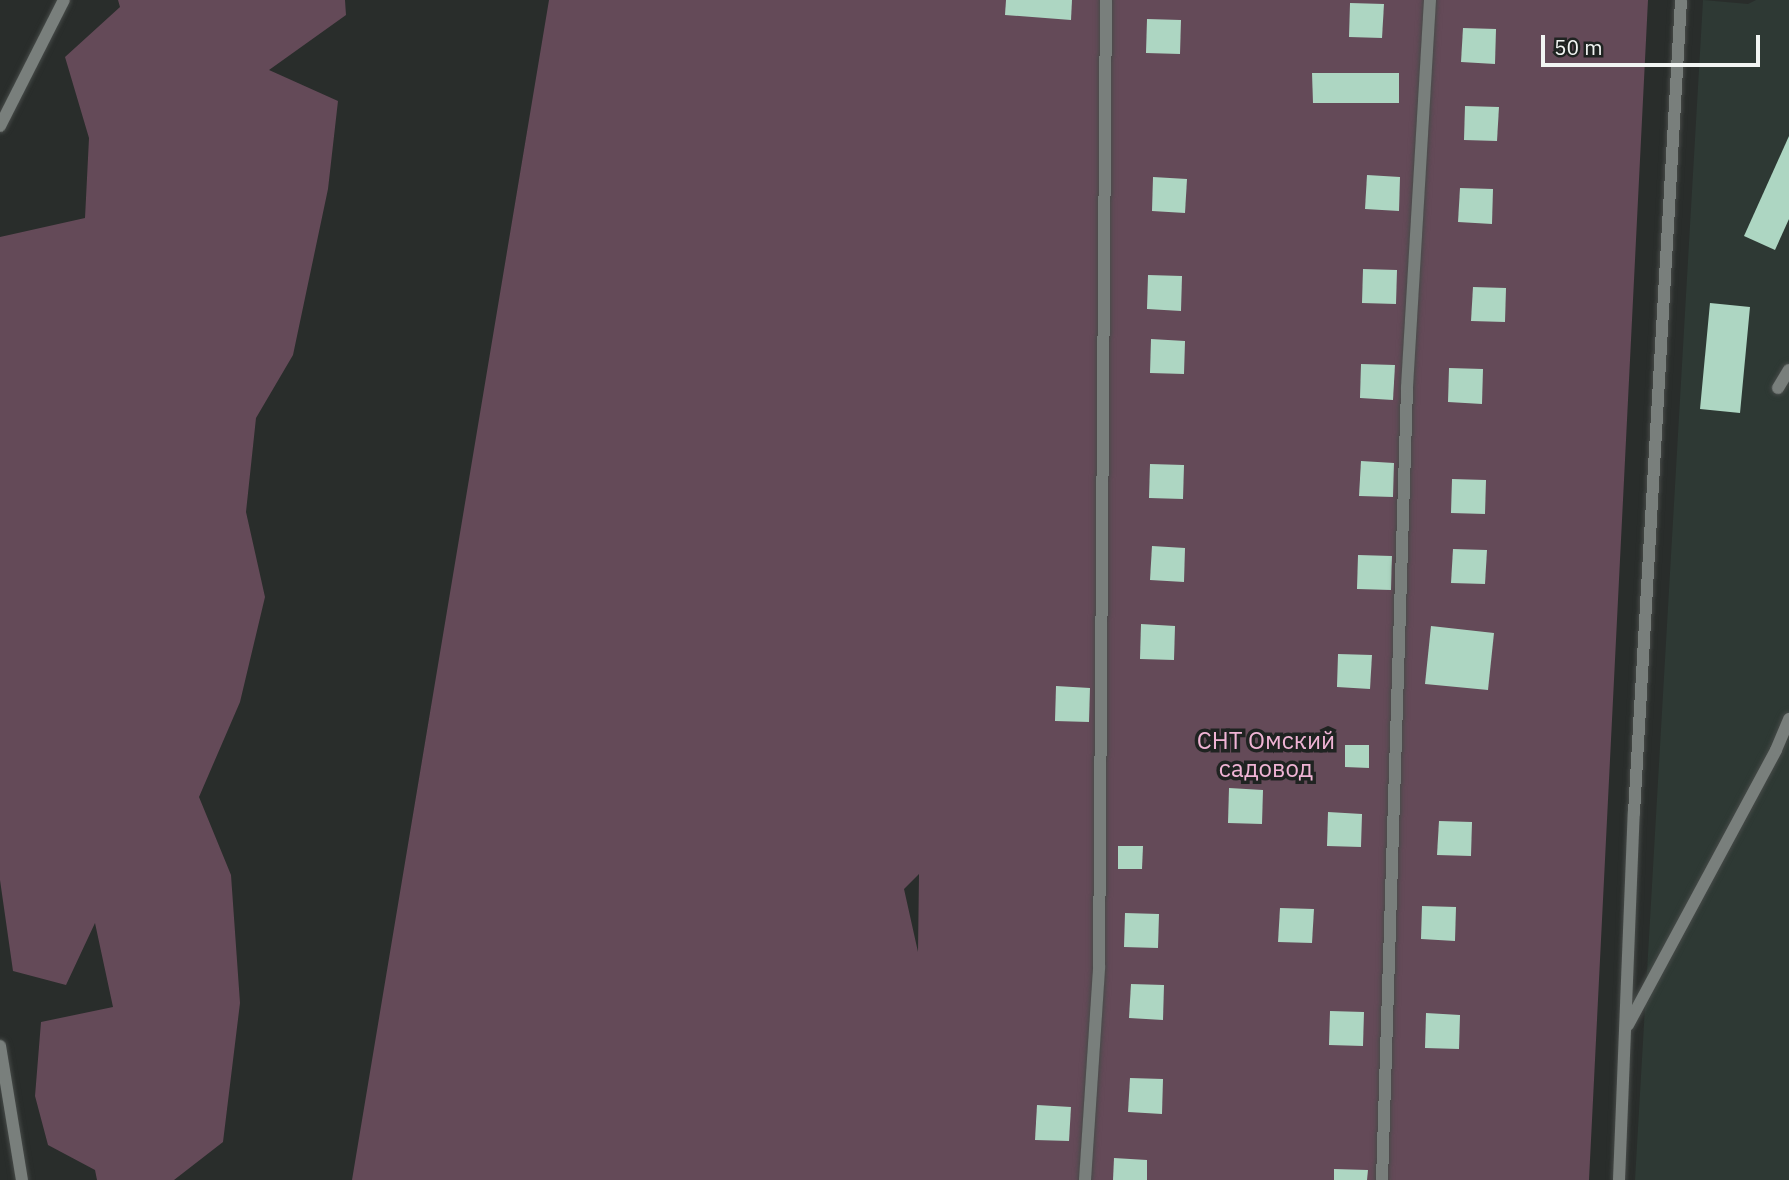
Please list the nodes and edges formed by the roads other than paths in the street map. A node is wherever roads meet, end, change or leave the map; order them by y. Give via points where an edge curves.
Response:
1 (64, 0) edge
2 (1106, 0) edge
3 (1430, 0) edge
4 (1681, 0) edge
5 (0, 126) edge
6 (1789, 370) edge
7 (1778, 388) dead end
8 (1789, 719) edge
9 (1625, 1030) junction
10 (0, 1046) edge
11 (22, 1180) edge
12 (1085, 1180) edge
13 (1382, 1180) edge
14 (1619, 1180) edge

1 - 5 lane
2 - 12 lane via 1099,967
3 - 13 lane via 1407,387
4 - 9 lane
6 - 7 lane
8 - 9 lane
9 - 14 lane
10 - 11 lane

